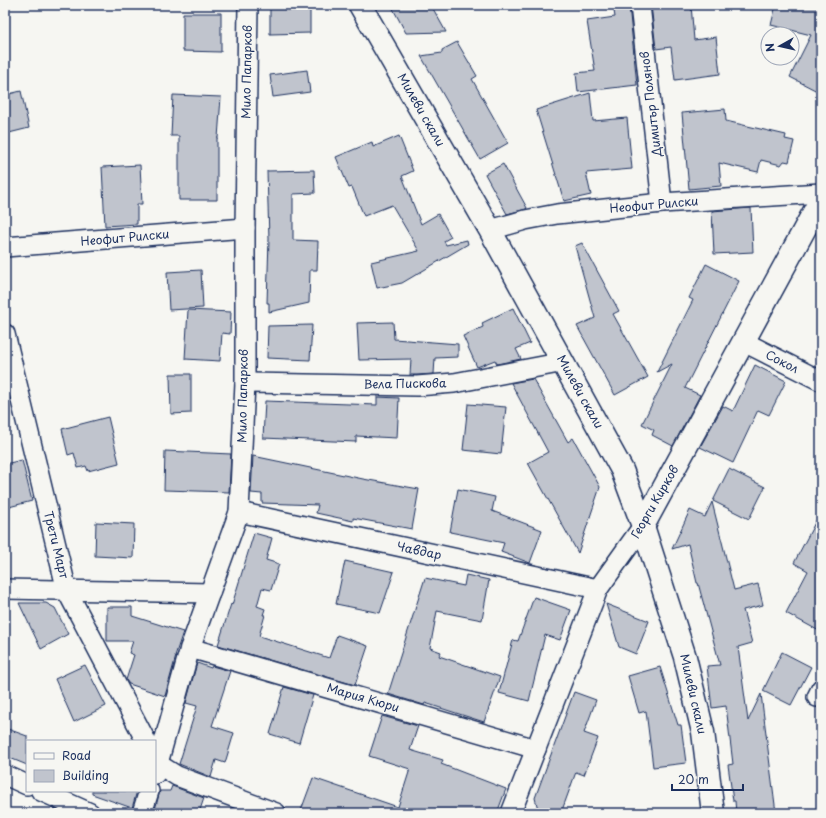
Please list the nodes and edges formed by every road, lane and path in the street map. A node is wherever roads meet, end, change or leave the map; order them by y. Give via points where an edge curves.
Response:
1 (248, 5) edge
2 (360, 5) edge
3 (640, 5) edge
4 (821, 193) edge
5 (821, 199) edge
6 (662, 203) junction
7 (245, 228) junction
8 (490, 230) junction
9 (5, 247) edge
10 (5, 334) edge
11 (744, 342) junction
12 (564, 362) junction
13 (821, 382) edge
14 (245, 384) junction
15 (239, 512) junction
16 (643, 526) junction
17 (5, 589) edge
18 (598, 590) junction
19 (67, 591) junction
20 (210, 593) junction
21 (190, 648) junction
22 (145, 740) edge
23 (536, 748) junction
24 (156, 765) edge
25 (5, 775) edge
26 (26, 785) edge
27 (43, 792) edge
28 (149, 792) edge
29 (90, 813) edge
30 (142, 813) edge
31 (276, 813) edge
32 (511, 813) edge
33 (713, 813) edge

1 - 7 street, Мило Папарков
2 - 8 street, Милеви скали
3 - 6 street, Димитър Полянов
4 - 6 street, Неофит Рилски
5 - 11 street, Георги Кирков
6 - 8 street, Неофит Рилски via 557,214
7 - 9 street, Неофит Рилски
7 - 14 street, Мило Папарков
8 - 12 street, Милеви скали
10 - 19 street, Трети Март
11 - 13 street, Сокол
11 - 16 street, Георги Кирков
12 - 14 street, Вела Пискова via 493,377 416,386
12 - 16 street, Милеви скали via 622,470
14 - 15 street, Мило Папарков
15 - 18 street, Чавдар
15 - 20 street, Мило Папарков
16 - 18 street, Георги Кирков
16 - 33 street, Милеви скали via 685,657 703,732
17 - 19 street
18 - 23 street, Георги Кирков
19 - 20 street
19 - 22 street, Трети Март
20 - 21 street, Мило Папарков
21 - 23 street, Мария Кюри
21 - 24 street, Мило Папарков
23 - 32 street, Георги Кирков
24 - 31 street via 177,776
25 - 26 street
27 - 29 street
28 - 30 street

